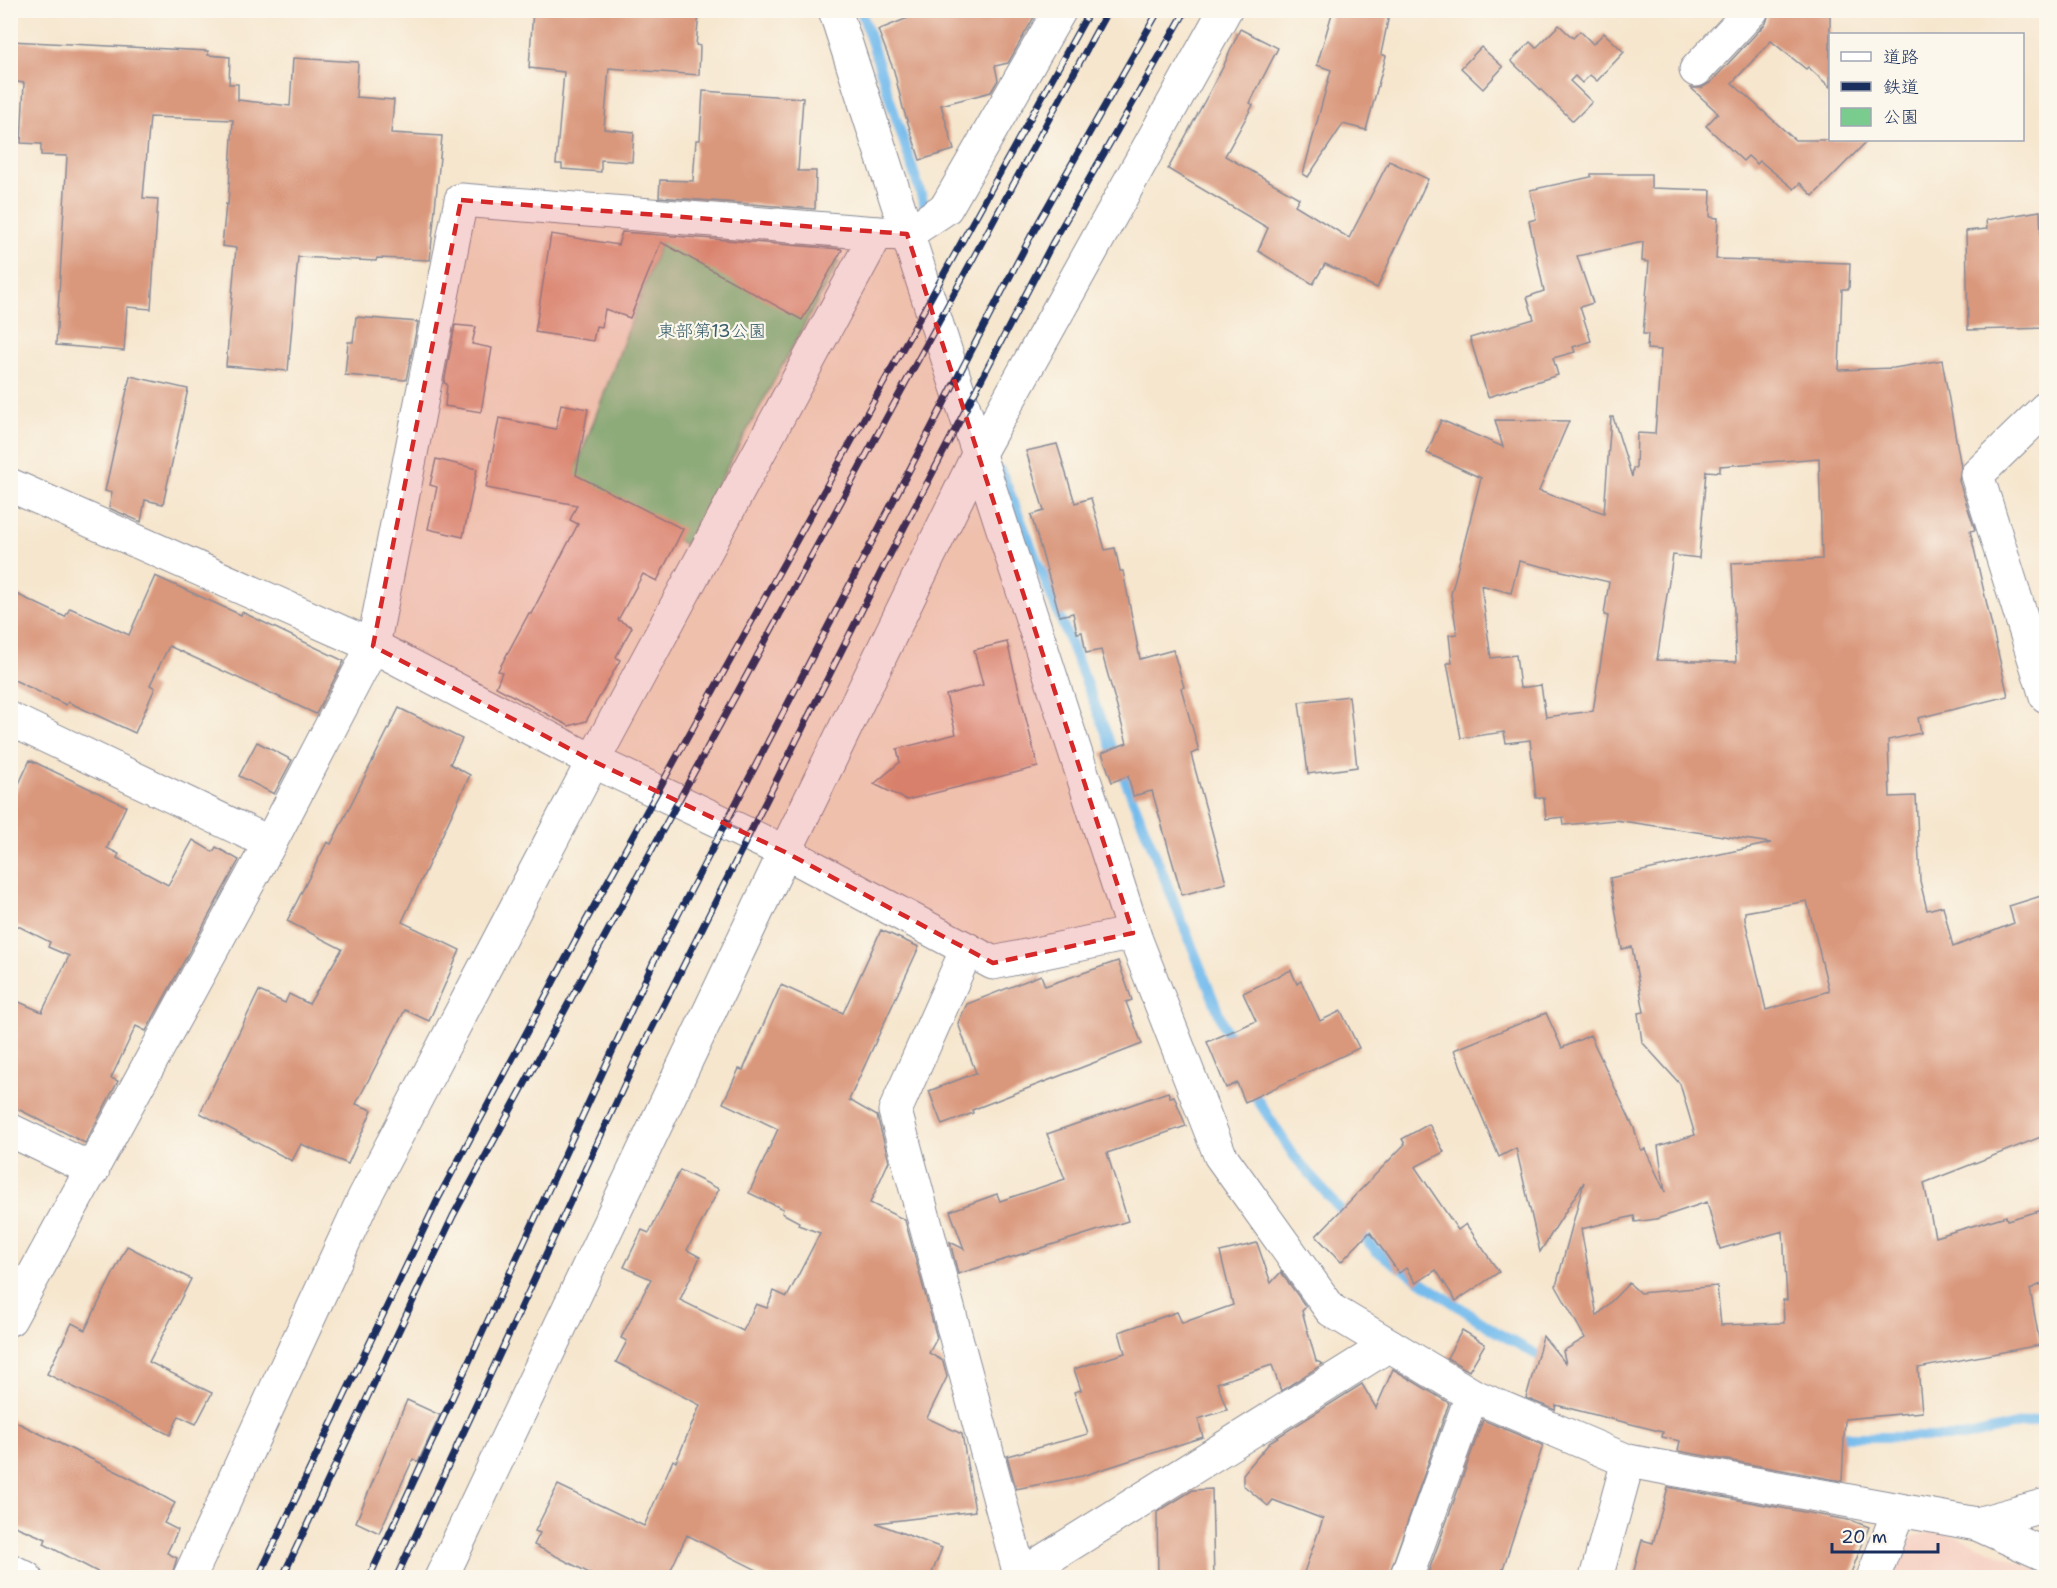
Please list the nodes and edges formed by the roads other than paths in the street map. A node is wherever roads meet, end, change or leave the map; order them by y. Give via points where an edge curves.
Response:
1 (835, 10) edge
2 (1060, 10) edge
3 (1226, 10) edge
4 (1752, 10) edge
5 (1696, 70) dead end
6 (892, 233) junction
7 (2046, 408) edge
8 (978, 455) junction
9 (10, 485) edge
10 (372, 646) junction
11 (2046, 696) edge
12 (10, 719) edge
13 (593, 761) junction
14 (270, 843) junction
15 (785, 852) junction
16 (1133, 933) junction
17 (967, 949) junction
18 (10, 1130) edge
19 (93, 1170) junction
20 (10, 1319) edge
21 (1389, 1345) junction
22 (1472, 1395) junction
23 (1628, 1461) junction
24 (2046, 1505) edge
25 (1899, 1510) junction
26 (1977, 1524) junction
27 (2046, 1556) edge
28 (10, 1570) edge
29 (1018, 1576) edge
30 (26, 1578) edge
31 (189, 1578) edge
32 (441, 1578) edge
33 (1406, 1578) edge
34 (1596, 1578) edge
35 (1873, 1578) edge

1 - 6 street
2 - 6 street via 946,208
3 - 8 street
4 - 5 street
6 - 8 street via 930,299
6 - 10 street via 461,200
6 - 13 street
7 - 11 street via 1977,475
8 - 15 street
8 - 16 street
9 - 10 street
10 - 13 street
10 - 14 street
12 - 14 street
15 -> 13 street
13 - 31 street via 364,1198
14 - 19 street
15 - 17 street
15 - 32 street
16 - 17 street via 993,963
16 - 21 street via 1220,1155 1331,1310
17 - 29 street via 895,1111
18 - 19 street
19 - 20 street
21 - 22 street
21 - 29 street
22 - 23 street
22 - 33 street
23 - 25 street
23 - 34 street
24 - 26 street
25 - 26 street
25 - 35 street
26 - 27 street
28 - 30 street

